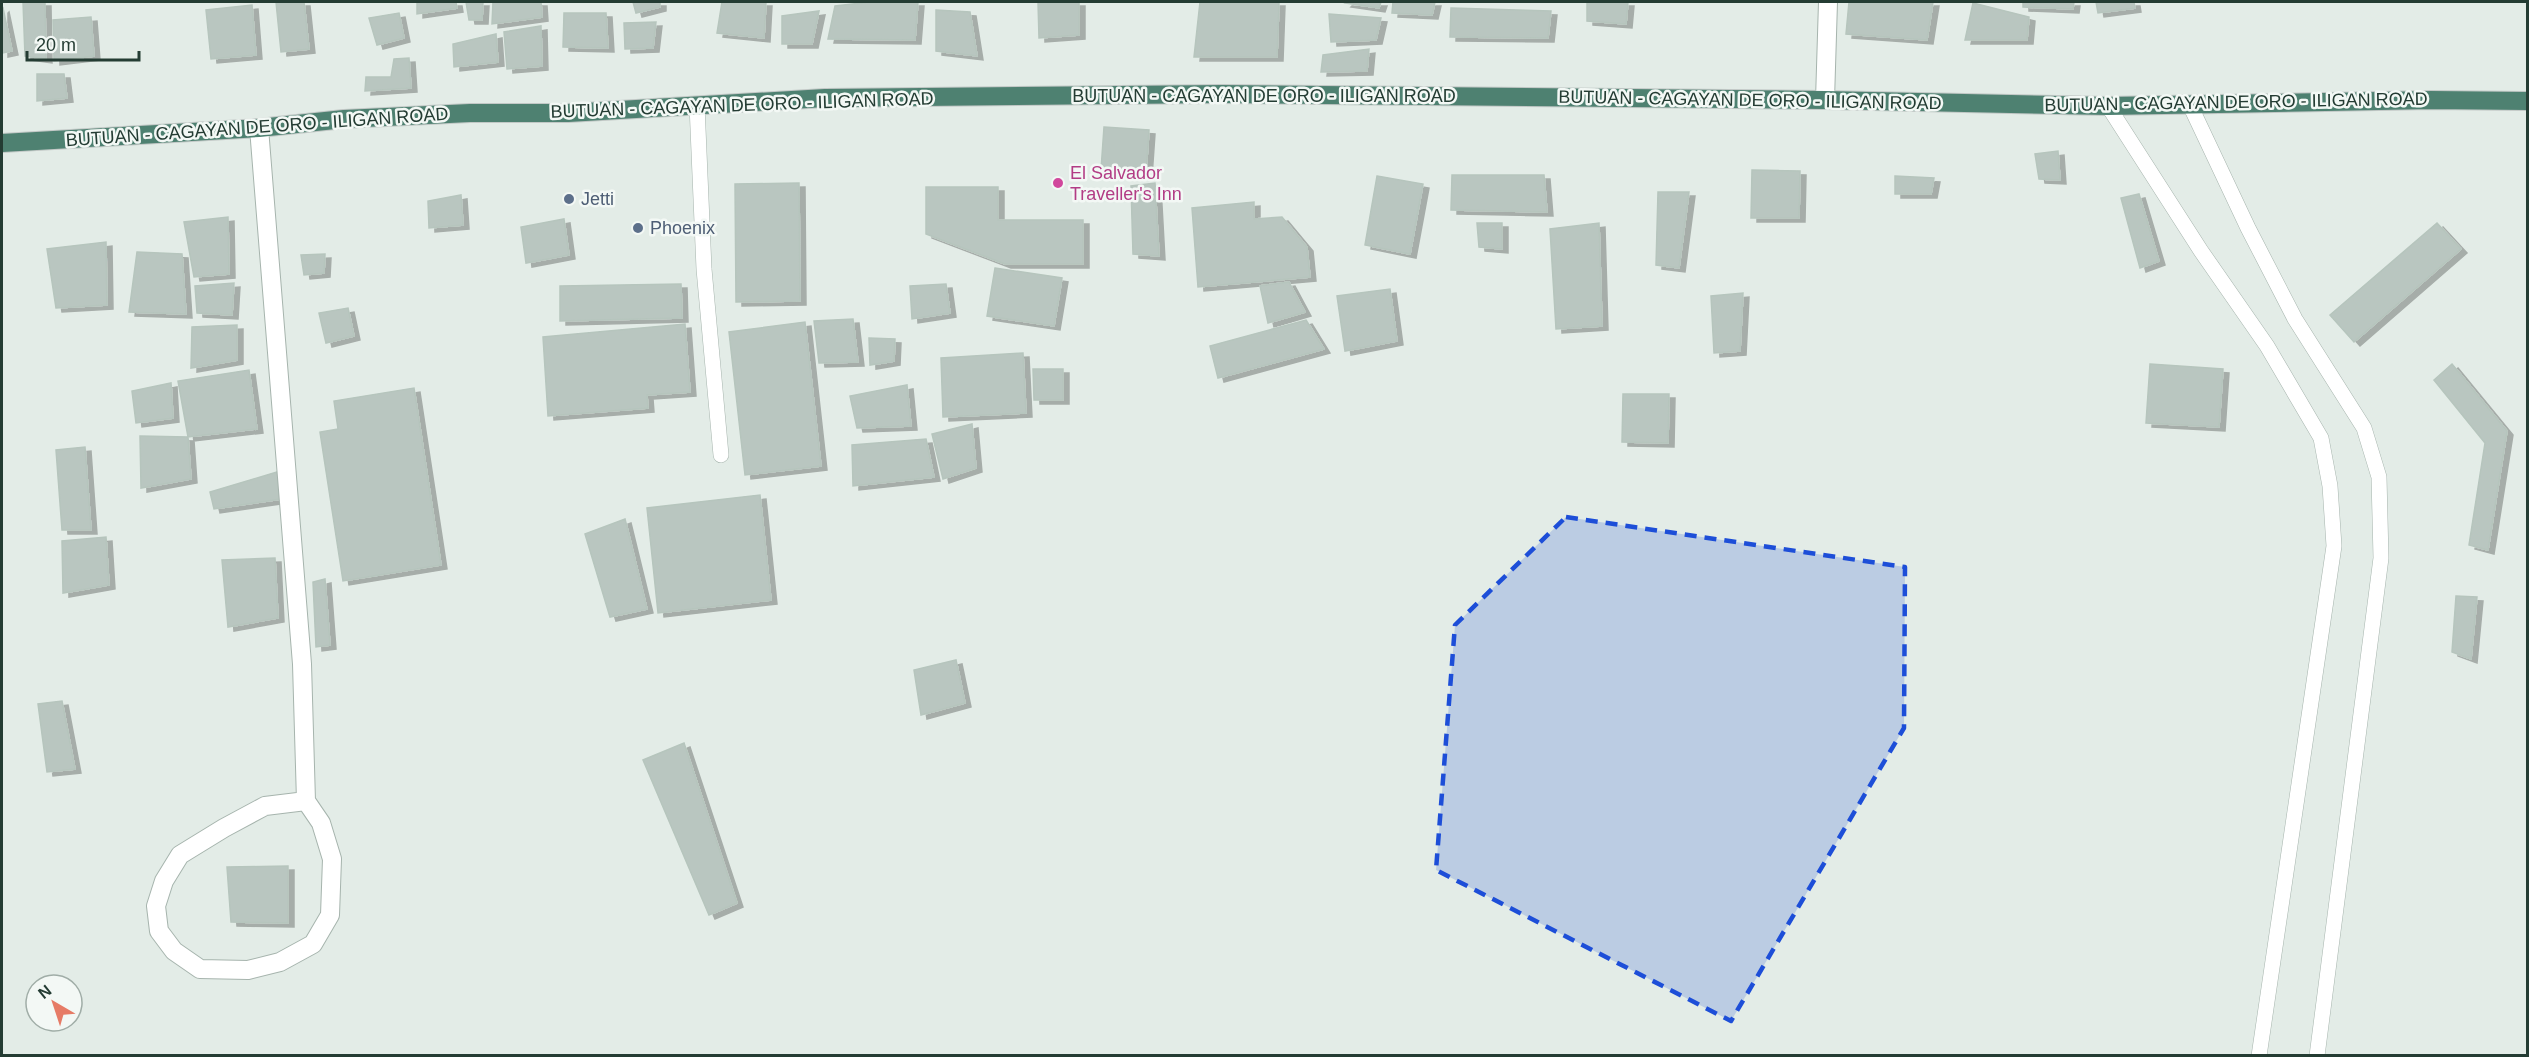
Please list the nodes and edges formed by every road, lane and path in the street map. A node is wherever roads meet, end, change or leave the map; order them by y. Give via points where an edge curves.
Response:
1 (1828, 2) edge
2 (1825, 100) junction
3 (2528, 100) edge
4 (697, 105) junction
5 (2190, 105) junction
6 (2108, 106) junction
7 (259, 128) junction
8 (2, 143) edge
9 (721, 455) dead end
10 (306, 801) junction
11 (2259, 1056) edge
12 (2317, 1056) edge

1 - 2 street
2 - 4 highway, BUTUAN - CAGAYAN DE ORO - ILIGAN ROAD via 1222,94 825,98
2 - 6 highway, BUTUAN - CAGAYAN DE ORO - ILIGAN ROAD
3 - 5 highway, BUTUAN - CAGAYAN DE ORO - ILIGAN ROAD
4 - 7 highway, BUTUAN - CAGAYAN DE ORO - ILIGAN ROAD via 344,119
4 - 9 lane via 704,268
5 - 6 highway, BUTUAN - CAGAYAN DE ORO - ILIGAN ROAD
5 - 12 lane via 2295,319 2364,428 2379,477 2380,558
6 - 11 lane via 2267,346 2321,438 2331,486 2334,546
7 - 8 highway, BUTUAN - CAGAYAN DE ORO - ILIGAN ROAD
7 - 10 street via 302,664
10 - 10 street via 265,806 180,855 164,881 156,906 159,931 174,951 200,969 248,970 280,962 313,944 330,915 332,859 321,823

